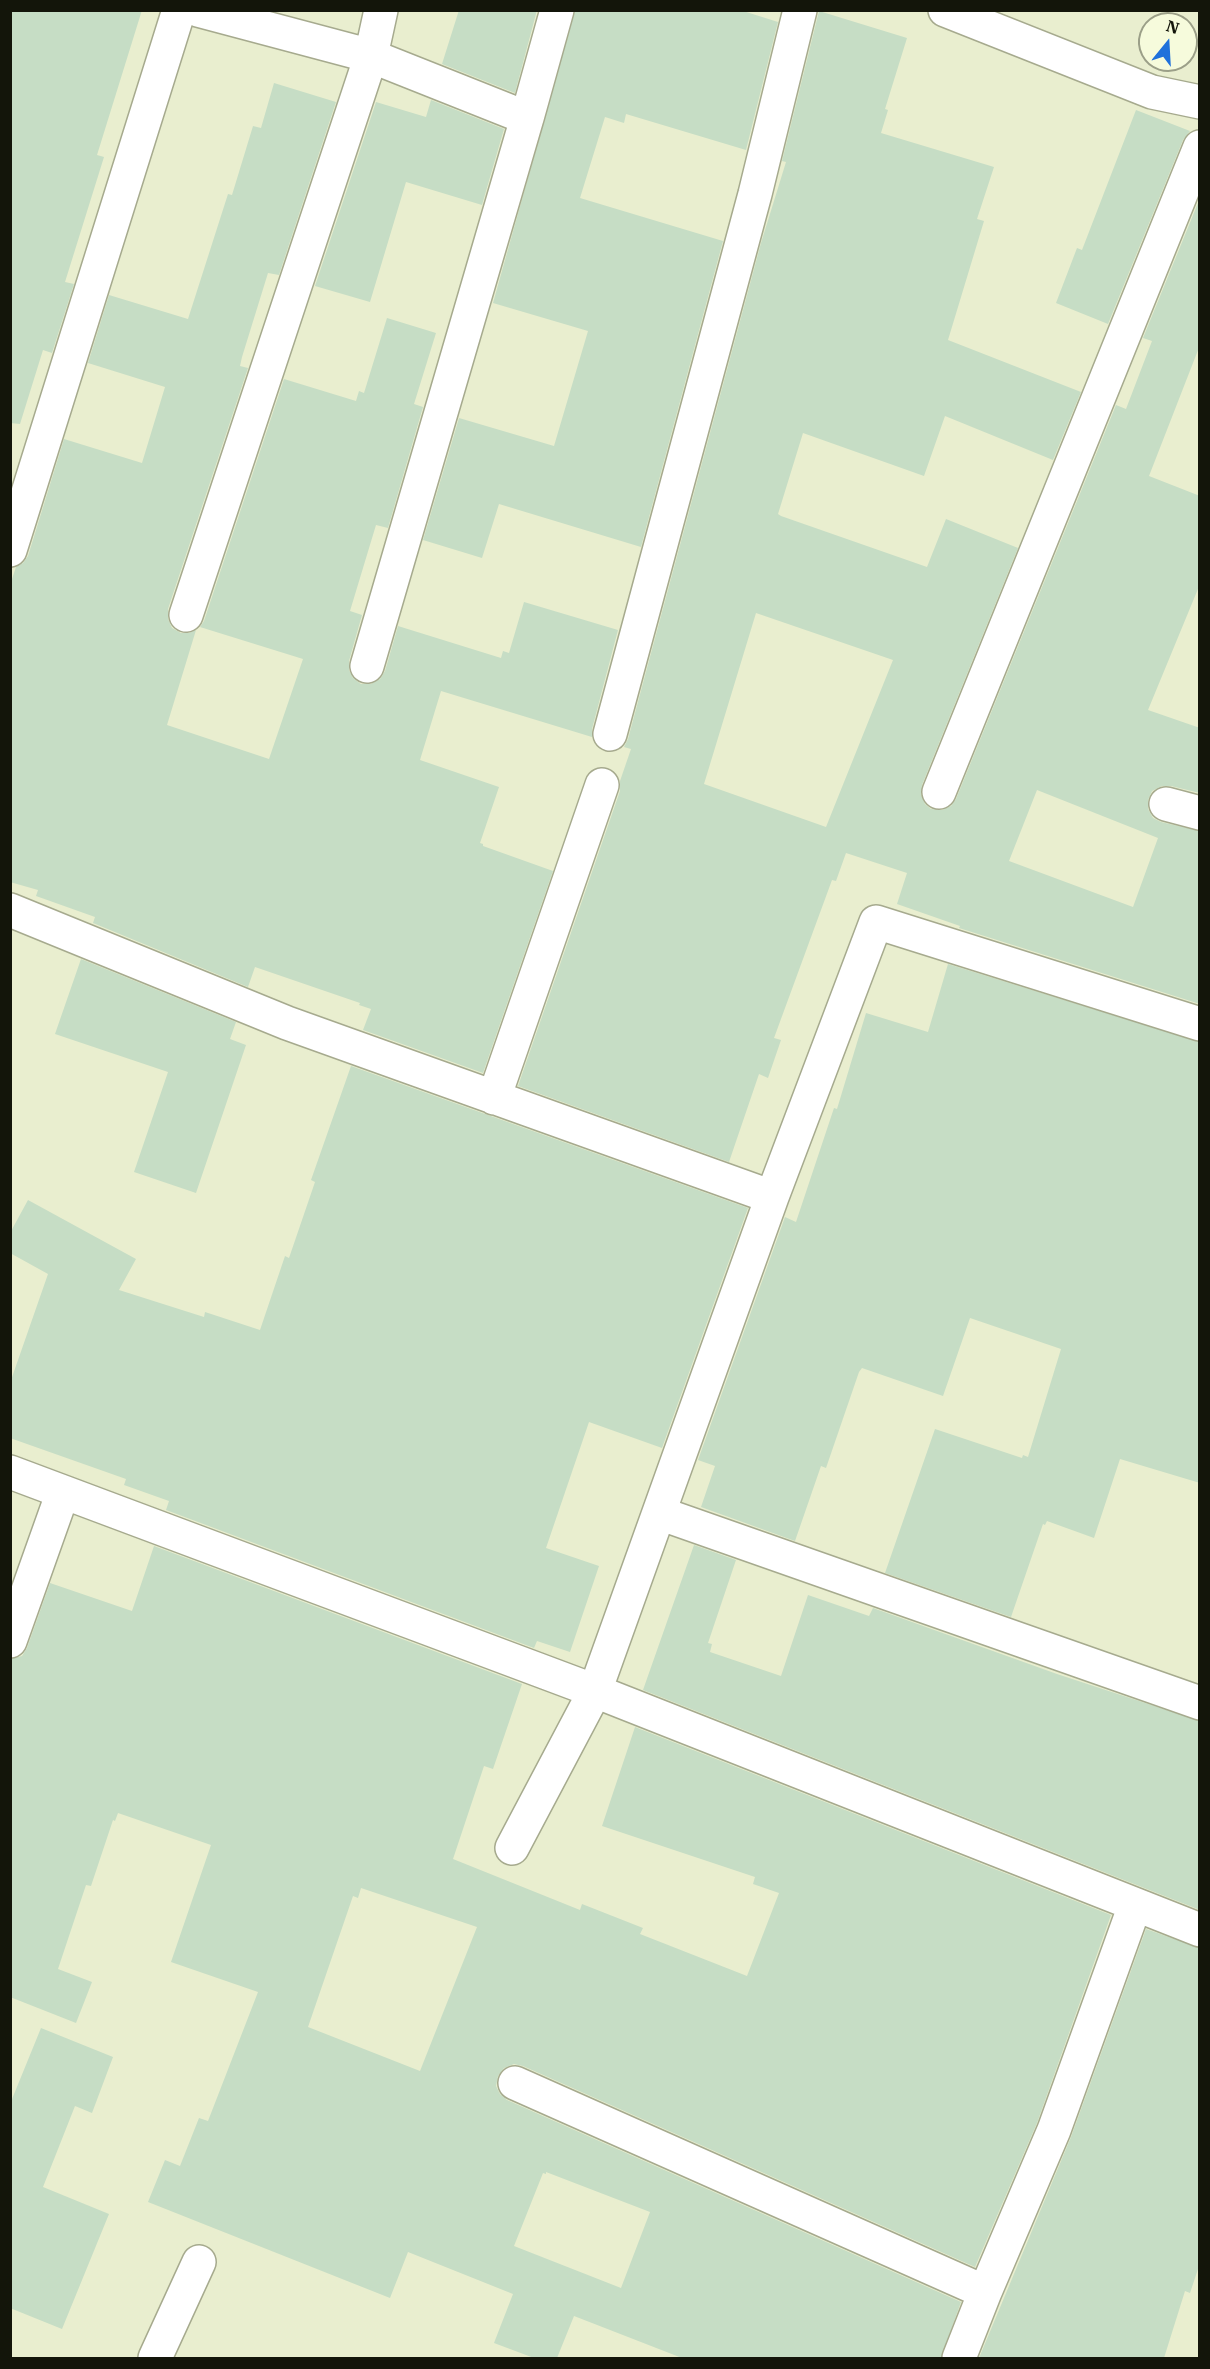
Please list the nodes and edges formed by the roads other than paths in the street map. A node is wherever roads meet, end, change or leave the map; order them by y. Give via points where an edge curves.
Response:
1 (179, 10) edge
2 (198, 10) edge
3 (381, 10) edge
4 (556, 10) edge
5 (800, 10) edge
6 (945, 10) edge
7 (371, 56) junction
8 (1200, 102) edge
9 (526, 118) junction
10 (1200, 147) edge
11 (10, 550) edge
12 (186, 615) dead end
13 (367, 666) dead end
14 (610, 734) dead end
15 (602, 785) dead end
16 (939, 792) dead end
17 (1166, 804) dead end
18 (1200, 813) edge
19 (10, 910) edge
20 (1200, 1024) edge
21 (494, 1098) junction
22 (771, 1197) junction
23 (10, 1472) edge
24 (63, 1492) junction
25 (659, 1513) junction
26 (10, 1641) edge
27 (595, 1691) junction
28 (1200, 1703) edge
29 (512, 1848) dead end
30 (1135, 1905) junction
31 (1200, 1930) edge
32 (515, 2083) dead end
33 (200, 2262) dead end
34 (985, 2292) junction
35 (155, 2358) edge
36 (959, 2358) edge

1 - 11 street
2 - 7 street
3 - 7 street
4 - 9 street
5 - 14 street via 755,194
6 - 8 street via 1152,92
7 - 9 street
7 - 12 street
9 - 13 street
10 - 16 street
15 - 21 street
17 - 18 street
19 - 21 street via 287,1023
20 - 22 street via 876,922
21 - 22 street
22 - 25 street
23 - 24 street
24 - 26 street
24 - 27 street
25 - 27 street
25 - 28 street
27 - 29 street
27 - 30 street
30 - 31 street
30 - 34 street via 1054,2130
32 - 34 street
33 - 35 street
34 - 36 street

